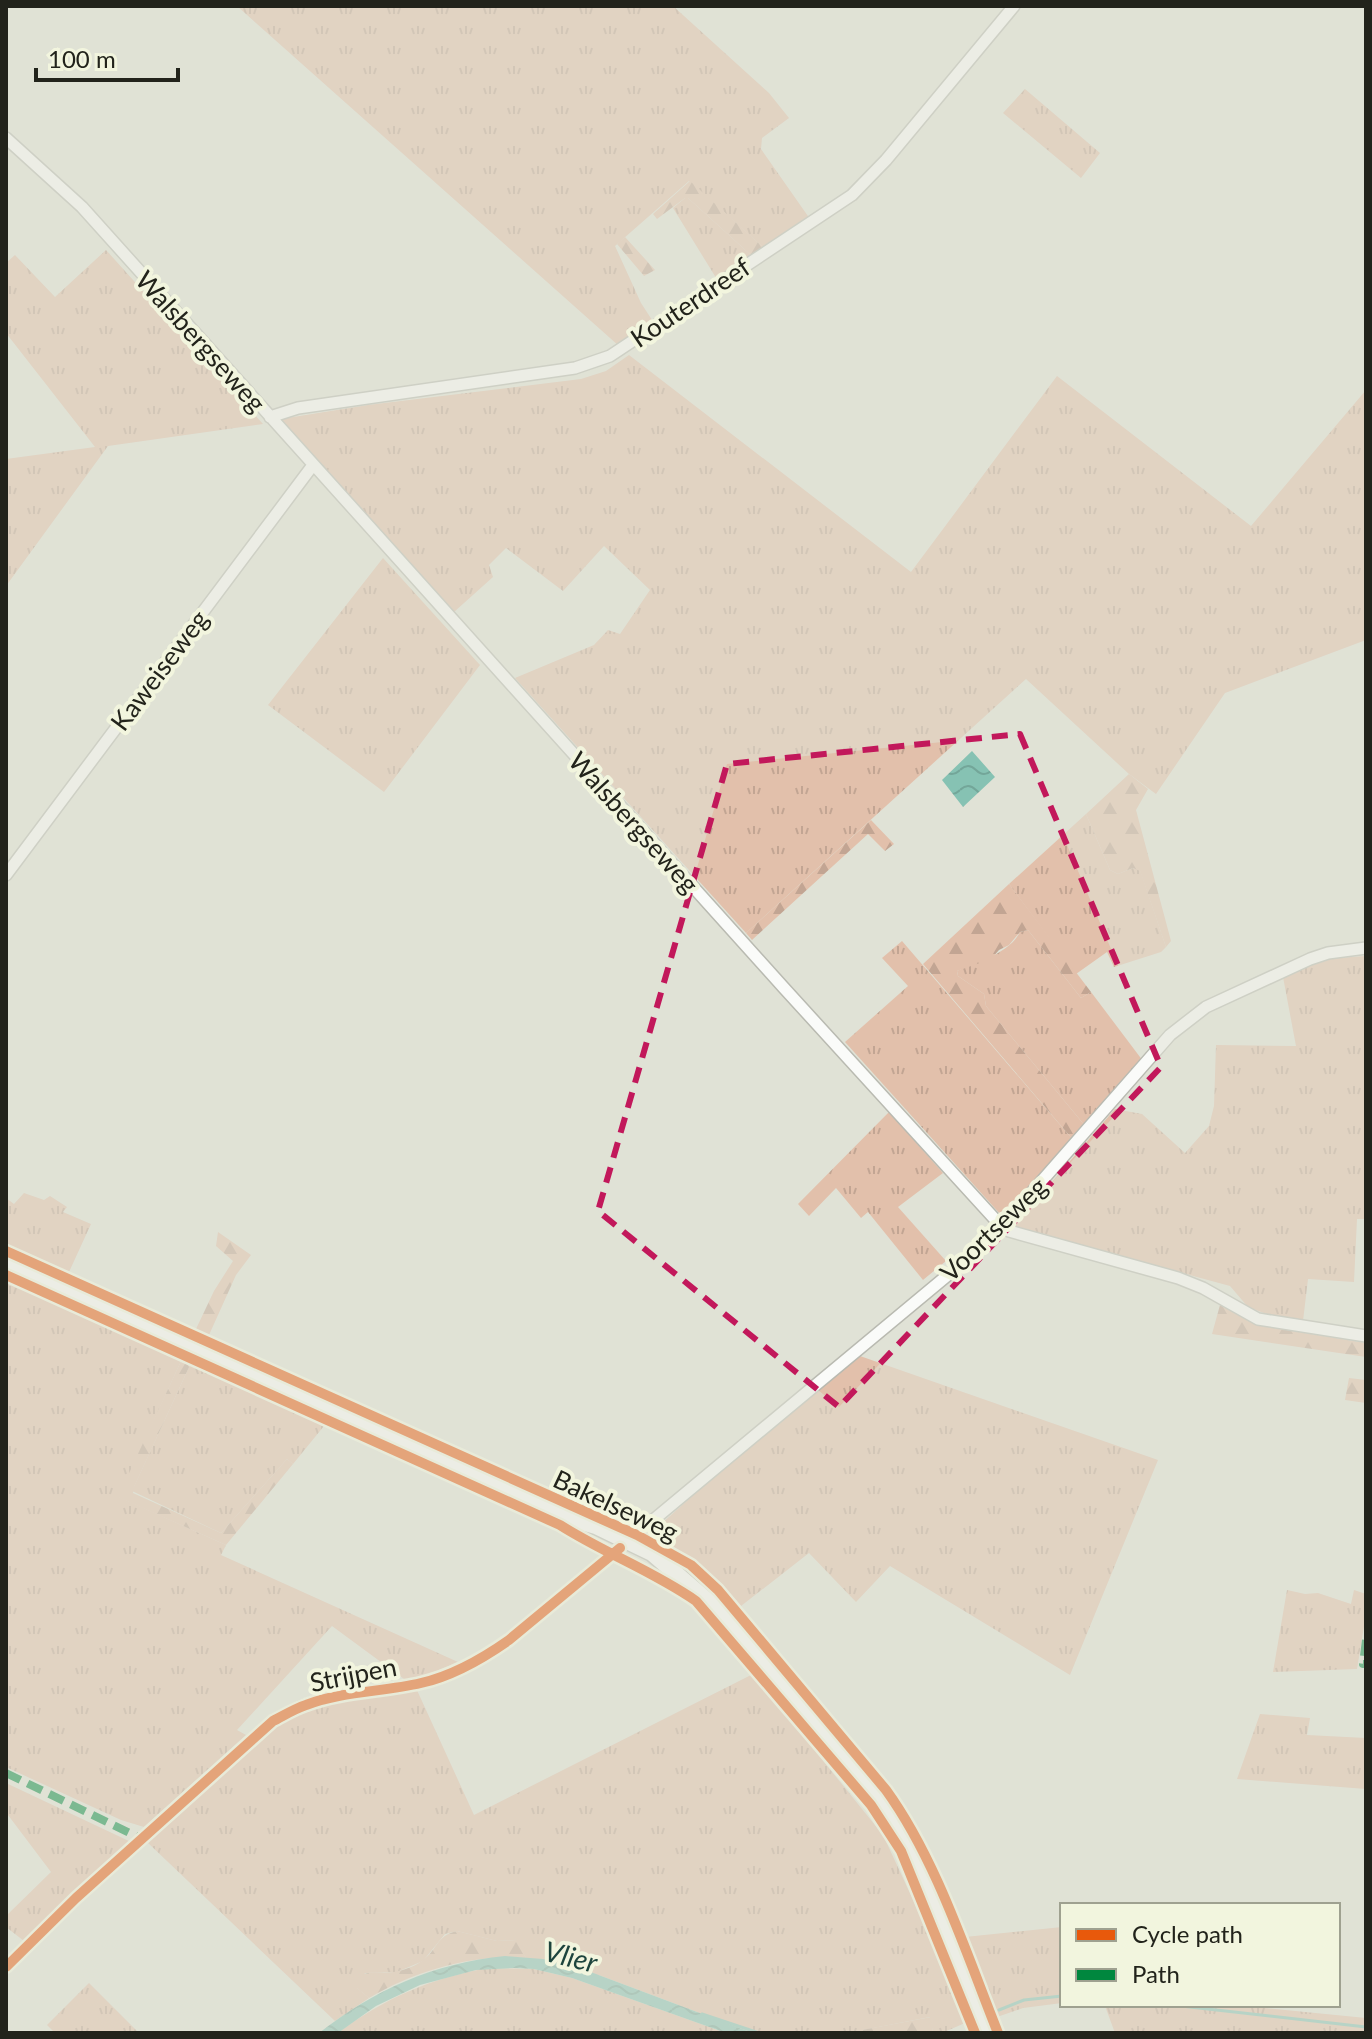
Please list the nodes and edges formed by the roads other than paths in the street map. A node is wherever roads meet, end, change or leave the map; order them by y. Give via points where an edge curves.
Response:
1 (1014, 6) edge
2 (6, 138) edge
3 (270, 417) junction
4 (313, 465) junction
5 (6, 875) edge
6 (1366, 948) edge
7 (1002, 1227) junction
8 (6, 1262) edge
9 (1366, 1336) edge
10 (624, 1545) junction
11 (6, 1967) edge
12 (984, 2033) edge

1 - 3 street, Kouterdreef via 852,195 610,356 575,368 298,408
2 - 3 street, Walsbergseweg via 82,207
3 - 4 street, Walsbergseweg
4 - 5 street, Kaweiseweg
4 - 7 street, Walsbergseweg
6 - 7 street, Voortseweg via 1310,959 1190,1017
7 - 9 street, Walsbergseweg via 1178,1278 1258,1319
7 - 10 street, Voortseweg
8 - 10 main road, Bakelseweg via 568,1518 591,1535
10 - 11 street, Strijpen via 490,1654 421,1683 317,1702 273,1721
10 - 12 main road, Bakelseweg via 717,1609 876,1797 908,1845

